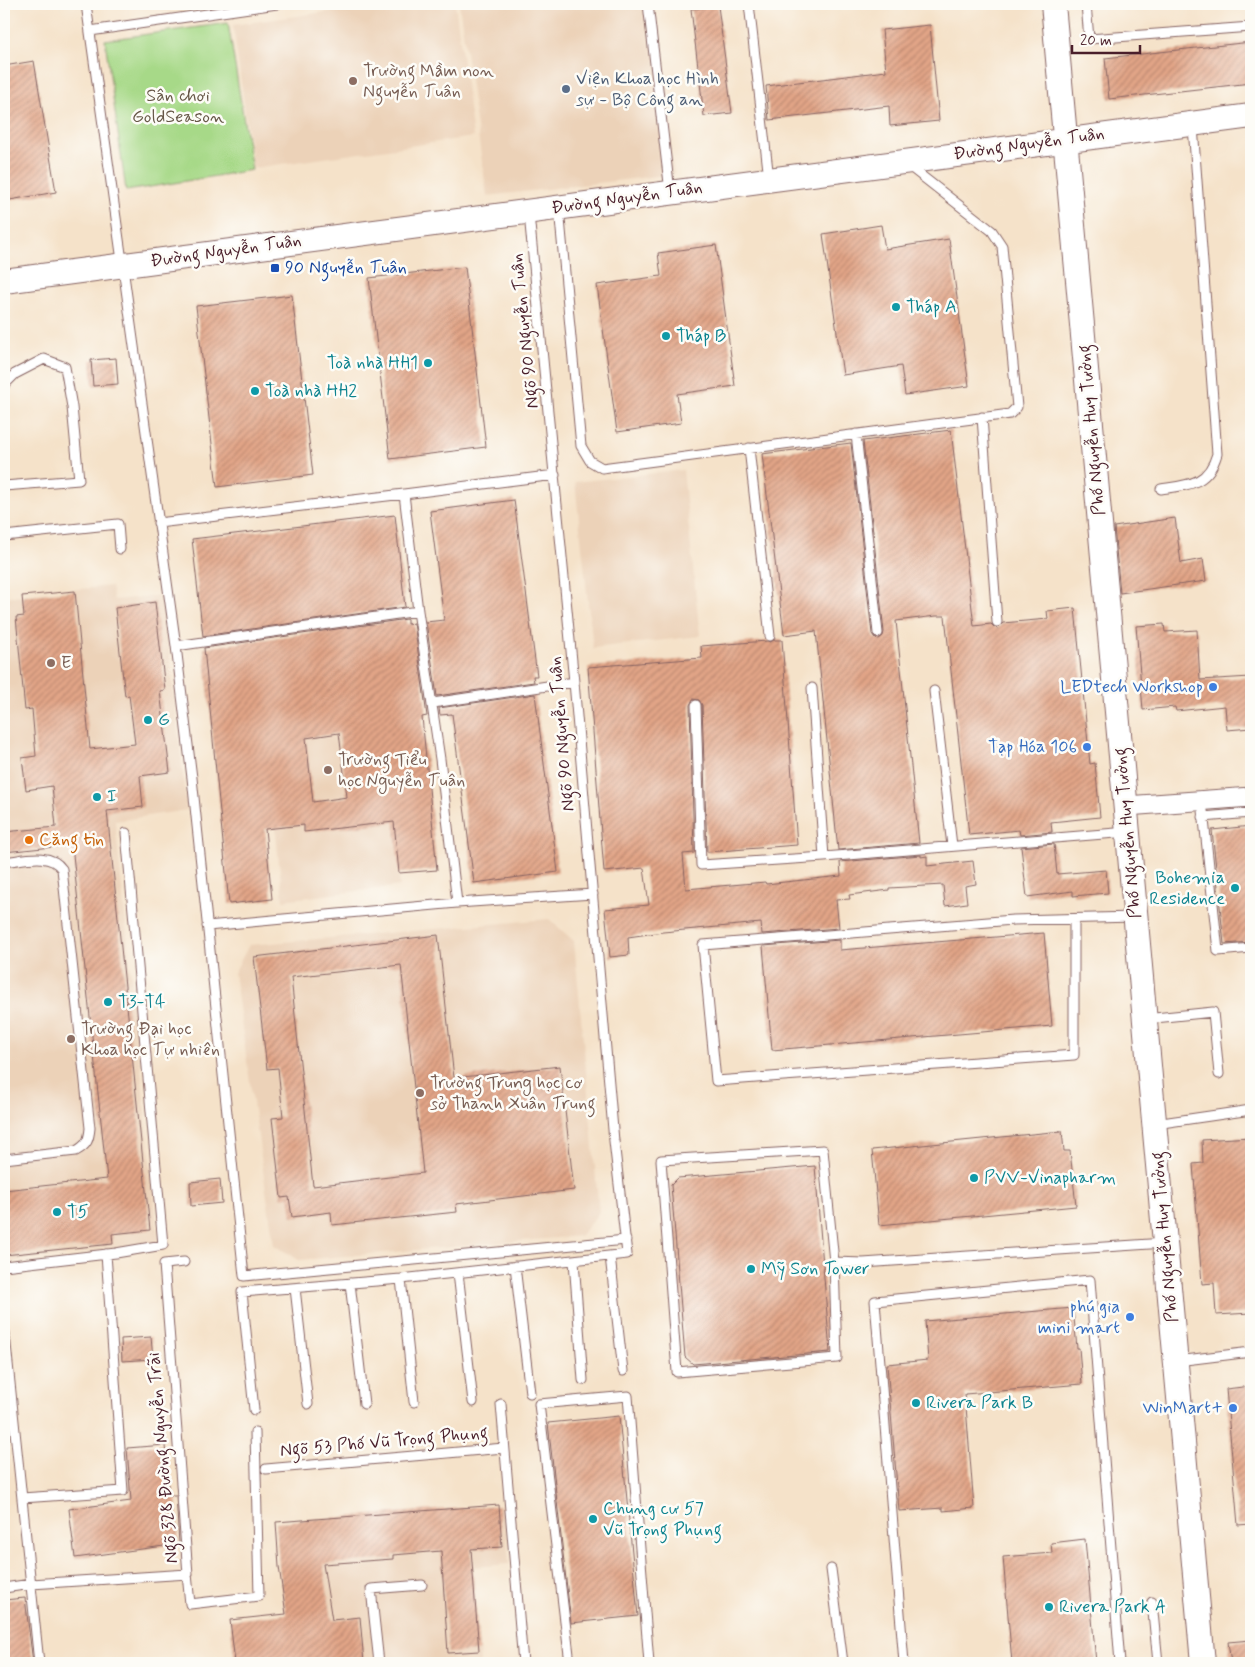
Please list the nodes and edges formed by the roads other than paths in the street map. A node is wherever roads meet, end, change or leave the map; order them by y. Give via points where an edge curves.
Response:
1 (86, 4) edge
2 (277, 4) edge
3 (648, 4) edge
4 (749, 4) edge
5 (1053, 4) edge
6 (1086, 4) edge
7 (1251, 27) edge
8 (90, 31) junction
9 (1251, 116) edge
10 (1193, 123) junction
11 (1066, 139) junction
12 (903, 161) junction
13 (769, 179) junction
14 (670, 192) junction
15 (558, 207) junction
16 (529, 211) junction
17 (122, 265) junction
18 (4, 281) edge
19 (4, 385) edge
20 (982, 417) junction
21 (856, 434) junction
22 (749, 448) junction
23 (555, 474) junction
24 (4, 486) edge
25 (1161, 489) dead end
26 (404, 494) junction
27 (158, 523) junction
28 (4, 536) edge
29 (120, 549) dead end
30 (418, 611) junction
31 (997, 622) dead end
32 (878, 633) dead end
33 (770, 636) dead end
34 (176, 646) junction
35 (574, 682) junction
36 (812, 688) dead end
37 (934, 691) dead end
38 (433, 703) junction
39 (696, 705) dead end
40 (1251, 797) edge
41 (1126, 806) junction
42 (1203, 809) junction
43 (1251, 813) edge
44 (1128, 832) junction
45 (126, 833) dead end
46 (952, 846) junction
47 (824, 857) junction
48 (4, 862) edge
49 (593, 894) junction
50 (457, 903) junction
51 (1136, 917) junction
52 (1074, 920) junction
53 (207, 926) junction
54 (1251, 948) edge
55 (1145, 1019) junction
56 (1219, 1074) dead end
57 (1251, 1110) edge
58 (1155, 1124) junction
59 (4, 1159) edge
60 (626, 1240) junction
61 (1165, 1243) junction
62 (106, 1254) junction
63 (610, 1256) junction
64 (574, 1261) junction
65 (184, 1262) dead end
66 (834, 1262) junction
67 (4, 1266) edge
68 (515, 1266) junction
69 (458, 1273) junction
70 (401, 1279) junction
71 (350, 1283) junction
72 (295, 1288) junction
73 (4, 1325) edge
74 (1251, 1352) edge
75 (1176, 1361) junction
76 (623, 1371) dead end
77 (583, 1380) dead end
78 (530, 1393) dead end
79 (414, 1402) dead end
80 (473, 1402) dead end
81 (308, 1404) dead end
82 (364, 1404) dead end
83 (501, 1404) dead end
84 (254, 1410) dead end
85 (255, 1432) dead end
86 (504, 1448) junction
87 (266, 1469) dead end
88 (22, 1498) junction
89 (831, 1569) dead end
90 (187, 1574) junction
91 (31, 1584) junction
92 (422, 1585) dead end
93 (4, 1588) edge
94 (1152, 1602) dead end
95 (39, 1663) edge
96 (379, 1663) edge
97 (523, 1663) edge
98 (570, 1663) edge
99 (649, 1663) edge
100 (842, 1663) edge
101 (904, 1663) edge
102 (1120, 1663) edge
103 (1158, 1663) edge
104 (1203, 1663) edge

1 - 8 lane
2 - 8 lane
3 - 14 lane
4 - 13 lane
5 - 11 street, Phố Nguyễn Huy Tưởng
6 - 7 lane via 1090,39
8 - 17 lane
9 - 10 street, Đường Nguyễn Tuân
10 - 11 street, Đường Nguyễn Tuân
10 - 25 lane via 1217,454 1214,464 1192,485
11 - 12 street, Đường Nguyễn Tuân
11 - 41 street, Phố Nguyễn Huy Tưởng
12 - 13 street, Đường Nguyễn Tuân
12 - 20 lane via 992,231 1002,246 1017,407 1010,414
13 - 14 street, Đường Nguyễn Tuân
14 - 15 street, Đường Nguyễn Tuân
15 - 16 street, Đường Nguyễn Tuân
15 - 22 lane via 581,446 590,461 602,468
16 - 17 street, Đường Nguyễn Tuân
16 - 23 lane, Ngõ 90 Nguyễn Tuân
17 - 18 street, Đường Nguyễn Tuân
17 - 27 lane
19 - 24 lane via 16,374 44,359 65,367 79,480
20 - 21 lane
20 - 31 lane
21 - 22 lane
21 - 32 lane
22 - 33 lane
23 - 26 lane
23 - 35 lane, Ngõ 90 Nguyễn Tuân
26 - 27 lane
26 - 30 lane
27 - 34 lane
28 - 29 lane via 118,524
30 - 34 lane
30 - 38 lane
34 - 53 lane
35 - 38 lane
35 - 49 lane, Ngõ 90 Nguyễn Tuân
36 - 47 lane
37 - 46 lane
38 - 50 lane
39 - 47 lane via 701,864
40 - 42 street
41 - 42 street
41 - 44 street, Phố Nguyễn Huy Tưởng
42 - 43 lane
42 - 54 lane via 1218,951
44 - 46 lane
44 - 51 street, Phố Nguyễn Huy Tưởng
45 - 62 lane via 163,1245
46 - 47 lane
48 - 59 lane via 52,859 62,869 90,1128 85,1146 76,1150
49 - 50 lane
49 - 60 lane, Ngõ 90 Nguyễn Tuân via 614,1141
50 - 53 lane
51 - 52 lane
51 - 55 street, Phố Nguyễn Huy Tưởng
52 - 52 lane via 1013,920 703,945 716,1082 1074,1055
53 - 60 lane via 244,1276
55 - 56 lane via 1213,1012
55 - 58 street, Phố Nguyễn Huy Tưởng
57 - 58 lane
58 - 61 street, Phố Nguyễn Huy Tưởng
60 - 63 lane, Ngõ 90 Nguyễn Tuân via 627,1254
61 - 66 lane via 863,1263
61 - 75 street, Phố Nguyễn Huy Tưởng
62 - 67 lane
62 - 88 lane via 123,1491
63 - 64 lane
63 - 76 lane
64 - 68 lane
64 - 77 lane
65 - 90 lane, Ngõ 328 Đường Nguyễn Trãi via 164,1264
66 - 66 lane via 823,1150 661,1160 677,1372 837,1358
68 - 69 lane
68 - 78 lane
69 - 70 lane
69 - 80 lane
70 - 71 lane
70 - 79 lane
71 - 72 lane
71 - 82 lane
72 - 81 lane
72 - 84 lane via 242,1292
73 - 88 lane
74 - 75 lane
75 - 104 street, Phố Nguyễn Huy Tưởng
83 - 86 lane, Ngõ 53 Phố Vũ Trọng Phụng
85 - 90 lane via 259,1596 190,1604
86 - 87 lane, Ngõ 53 Phố Vũ Trọng Phụng
86 - 97 lane, Ngõ 53 Phố Vũ Trọng Phụng
88 - 91 lane
89 - 100 lane
90 - 91 lane, Ngõ 328 Đường Nguyễn Trãi
91 - 93 lane, Ngõ 328 Đường Nguyễn Trãi
91 - 95 lane
92 - 96 lane via 371,1589
94 - 103 lane
98 - 99 lane via 539,1404 628,1396
101 - 102 lane via 875,1301 1090,1280

